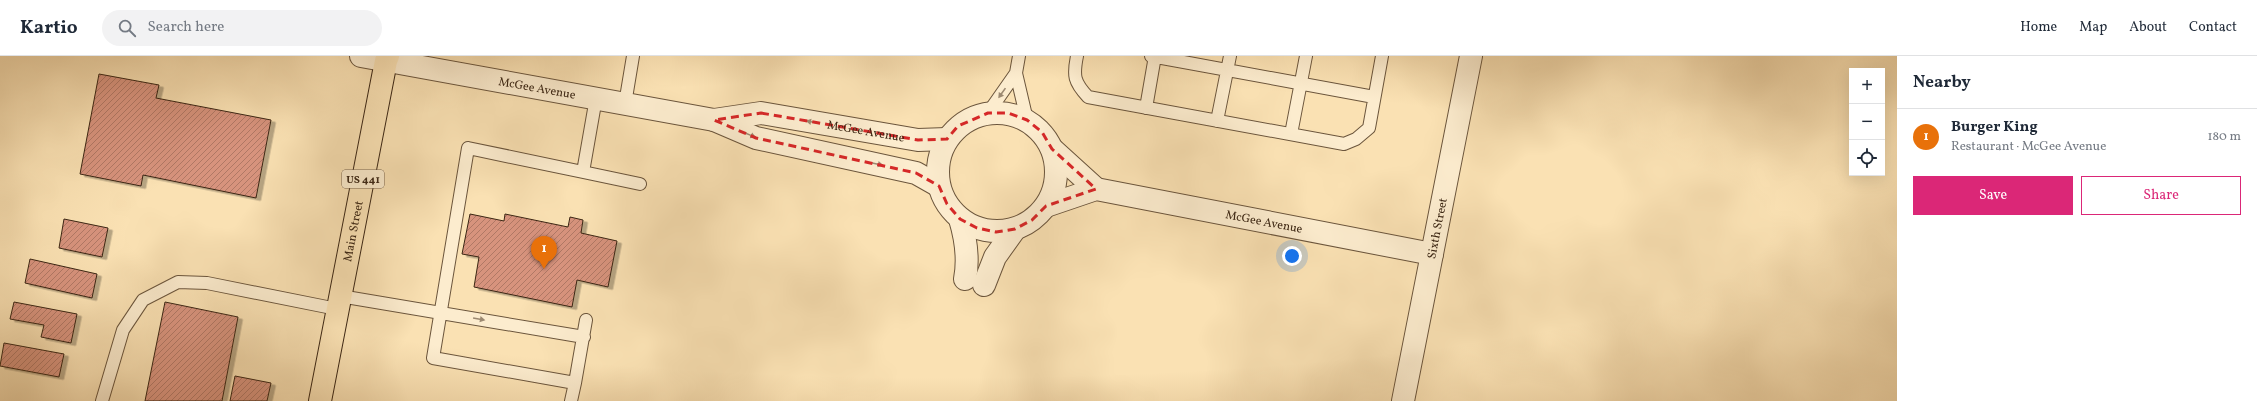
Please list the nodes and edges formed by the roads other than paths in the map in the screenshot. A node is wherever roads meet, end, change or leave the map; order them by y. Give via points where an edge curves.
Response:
1 (360, 56) edge
2 (633, 56) edge
3 (1019, 56) edge
4 (1077, 56) edge
5 (1154, 56) edge
6 (1230, 56) edge
7 (1306, 56) edge
8 (1382, 56) edge
9 (1471, 56) edge
10 (386, 58) edge
11 (1227, 70) junction
12 (1016, 73) junction
13 (1301, 84) junction
14 (1374, 97) junction
15 (596, 98) junction
16 (625, 104) junction
17 (1146, 108) junction
18 (988, 113) junction
19 (714, 120) junction
20 (1027, 120) junction
21 (1217, 121) junction
22 (1291, 134) junction
23 (947, 139) junction
24 (1052, 149) junction
25 (583, 172) junction
26 (640, 184) dead end
27 (939, 186) junction
28 (1096, 189) junction
29 (1046, 206) junction
30 (960, 219) junction
31 (1015, 229) junction
32 (1432, 254) junction
33 (339, 303) junction
34 (441, 312) junction
35 (586, 320) dead end
36 (584, 337) junction
37 (575, 383) junction
38 (102, 401) edge
39 (320, 401) edge
40 (571, 401) edge
41 (1403, 401) edge

1 - 10 street, McGee Avenue
2 - 16 lane
3 - 12 lane
4 - 17 lane via 1074,74 1079,87 1088,97
5 - 11 lane
5 - 17 lane
6 - 11 lane
7 - 13 lane
8 - 14 lane
9 - 32 street, Sixth Street
10 - 15 street, McGee Avenue
10 - 33 main road, Main Street / US 441
11 - 13 lane
11 - 21 lane
12 -> 18 lane
12 - 20 lane
13 - 14 lane
13 - 22 lane
14 - 22 lane via 1369,128 1356,139 1344,144
15 - 16 street, McGee Avenue
15 - 25 lane
16 - 19 street, McGee Avenue
17 - 21 lane
18 - 20 street via 1008,113
18 - 23 street via 958,126
23 -> 19 street, McGee Avenue via 918,140 762,113
19 -> 27 street, McGee Avenue via 756,138 916,173
20 - 24 street via 1042,132
21 - 22 lane
23 - 27 street via 940,154
24 - 28 street
24 - 29 street via 1057,169 1054,188
25 - 26 lane
25 - 34 lane via 468,148
27 - 30 street via 947,204
28 - 29 street, McGee Avenue
28 - 32 street, McGee Avenue
29 - 31 street via 1032,220
30 - 31 street via 977,228 996,232
30 - 31 street via 967,248 967,266 974,282
32 - 41 street, Sixth Street
33 - 34 lane
33 - 38 lane via 207,283 178,282 143,300 123,330
33 - 39 main road, Main Street / US 441
34 -> 36 lane
34 - 37 lane via 433,358
35 - 36 lane
36 - 37 lane
37 - 40 lane

